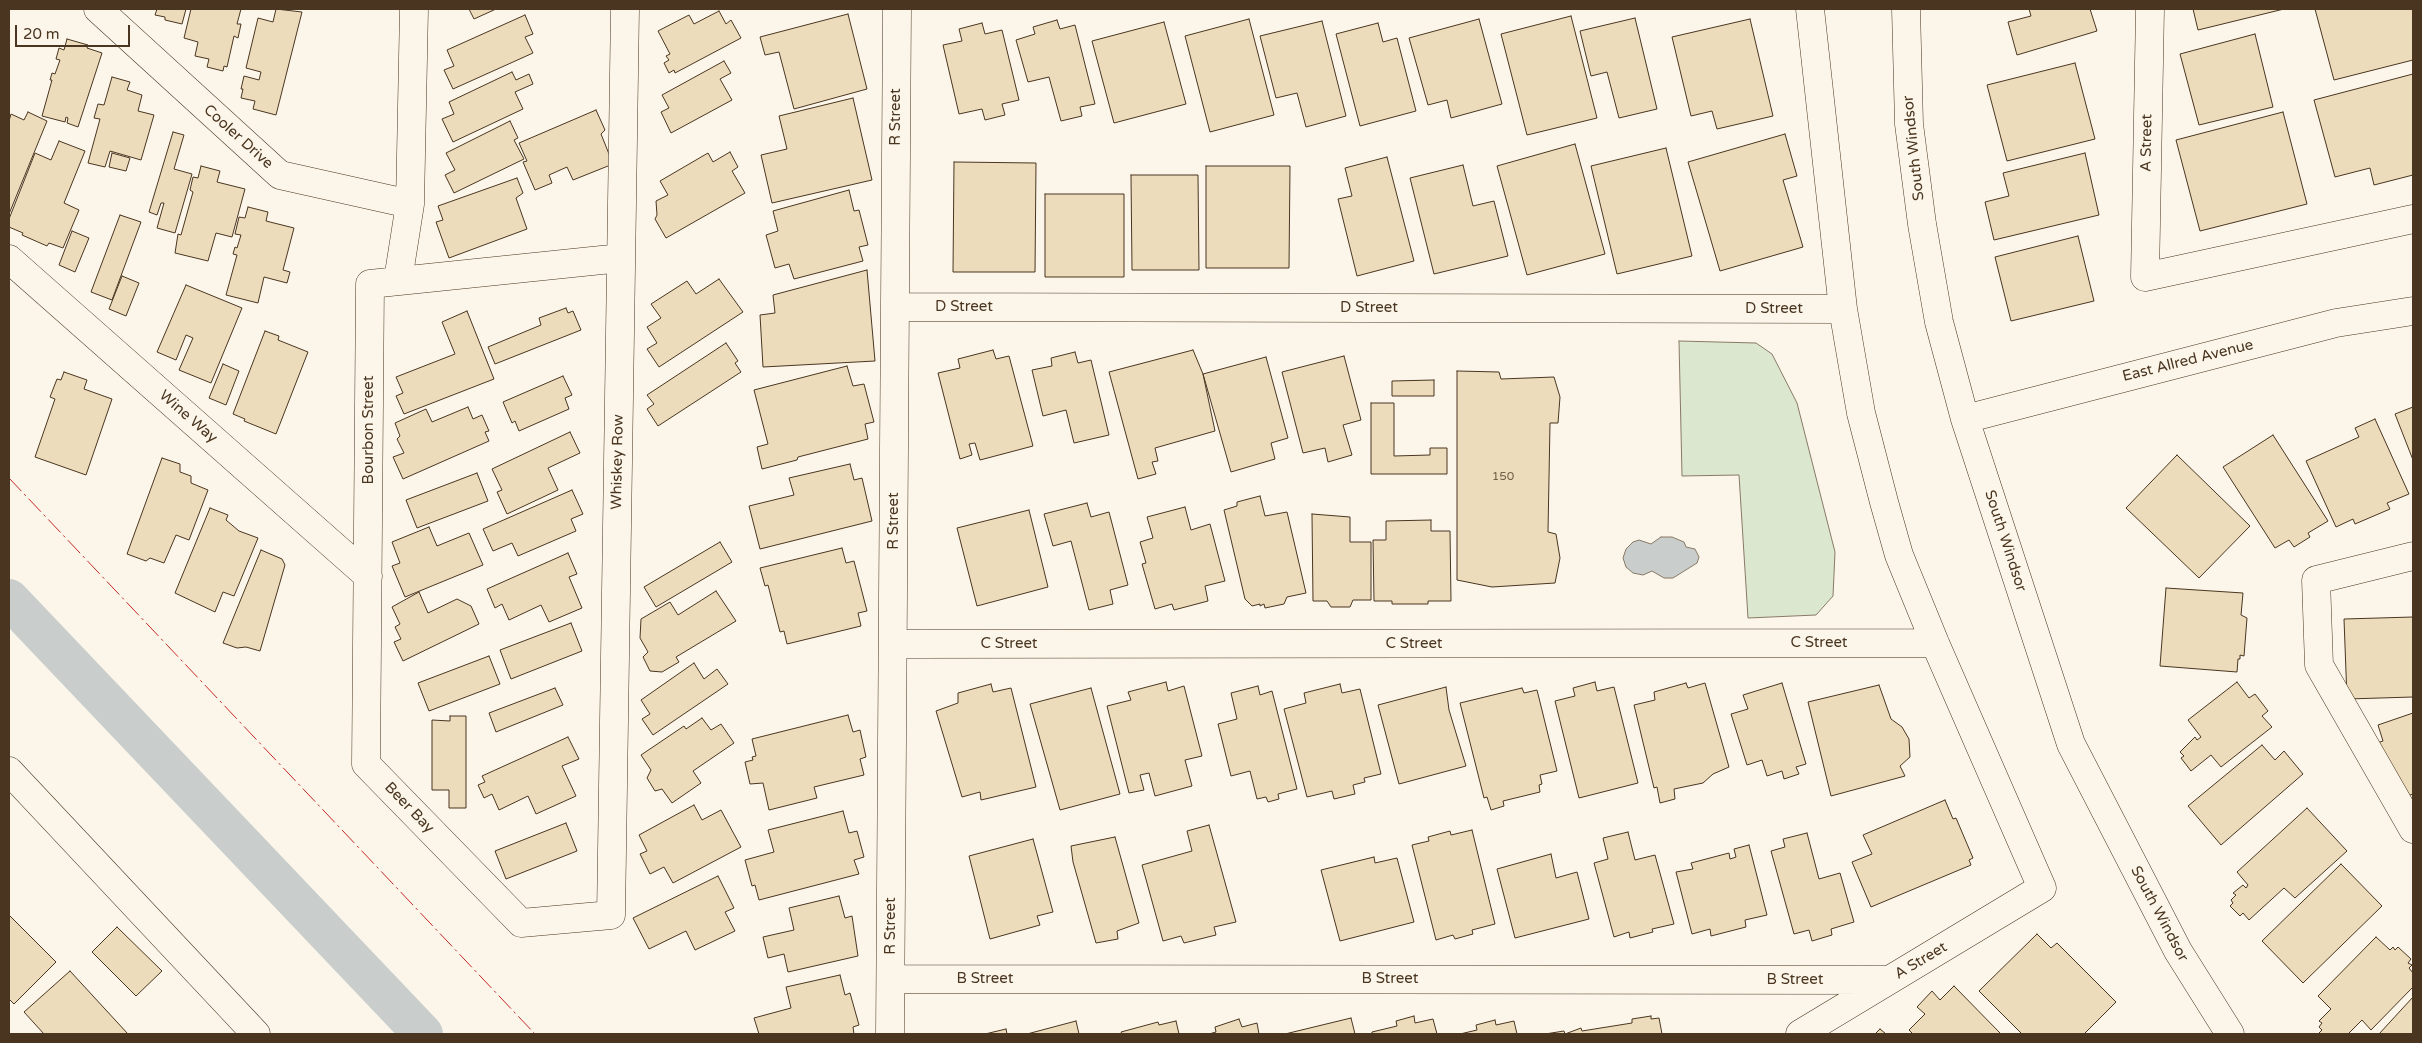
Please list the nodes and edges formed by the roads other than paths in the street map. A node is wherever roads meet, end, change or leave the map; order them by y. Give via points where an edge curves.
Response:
1 (98, 9) edge
2 (414, 9) edge
3 (625, 9) edge
4 (897, 9) edge
5 (1810, 9) edge
6 (1906, 9) edge
7 (2150, 9) edge
8 (410, 204) junction
9 (2413, 219) edge
10 (621, 258) junction
11 (9, 259) edge
12 (398, 280) junction
13 (895, 307) junction
14 (1843, 310) junction
15 (2413, 311) edge
16 (1965, 419) junction
17 (2413, 556) edge
18 (368, 576) junction
19 (1935, 643) junction
20 (893, 644) junction
21 (9, 771) edge
22 (2413, 829) edge
23 (611, 915) joint
24 (891, 978) junction
25 (1890, 980) junction
26 (256, 1034) edge
27 (890, 1034) edge
28 (1800, 1034) edge
29 (2230, 1034) edge

1 - 8 street, Cooler Drive via 280,174
2 - 8 street
3 - 10 street, Whiskey Row
4 - 13 street, R Street
5 - 14 street
6 - 16 street, South Windsor via 1909,124 1922,224 1939,322
7 - 9 street, A Street via 2145,277
8 - 12 street
10 - 12 street
10 - 23 street, Whiskey Row
11 - 18 street, Wine Way
12 - 18 street, Bourbon Street via 370,284
13 - 14 street, D Street
13 - 20 street, R Street
14 - 19 street via 1861,413 1884,502 1899,555
15 - 16 street, East Allred Avenue via 2336,323
16 - 29 street, South Windsor via 2071,744 2178,951
17 - 22 street via 2316,580 2319,665
18 - 23 street, Beer Bay via 366,764 521,923
19 - 20 street, C Street
19 - 25 street, A Street via 2042,888
20 - 24 street, R Street
21 - 26 street
24 - 25 street, B Street
24 - 27 street, R Street
25 - 28 street, A Street

